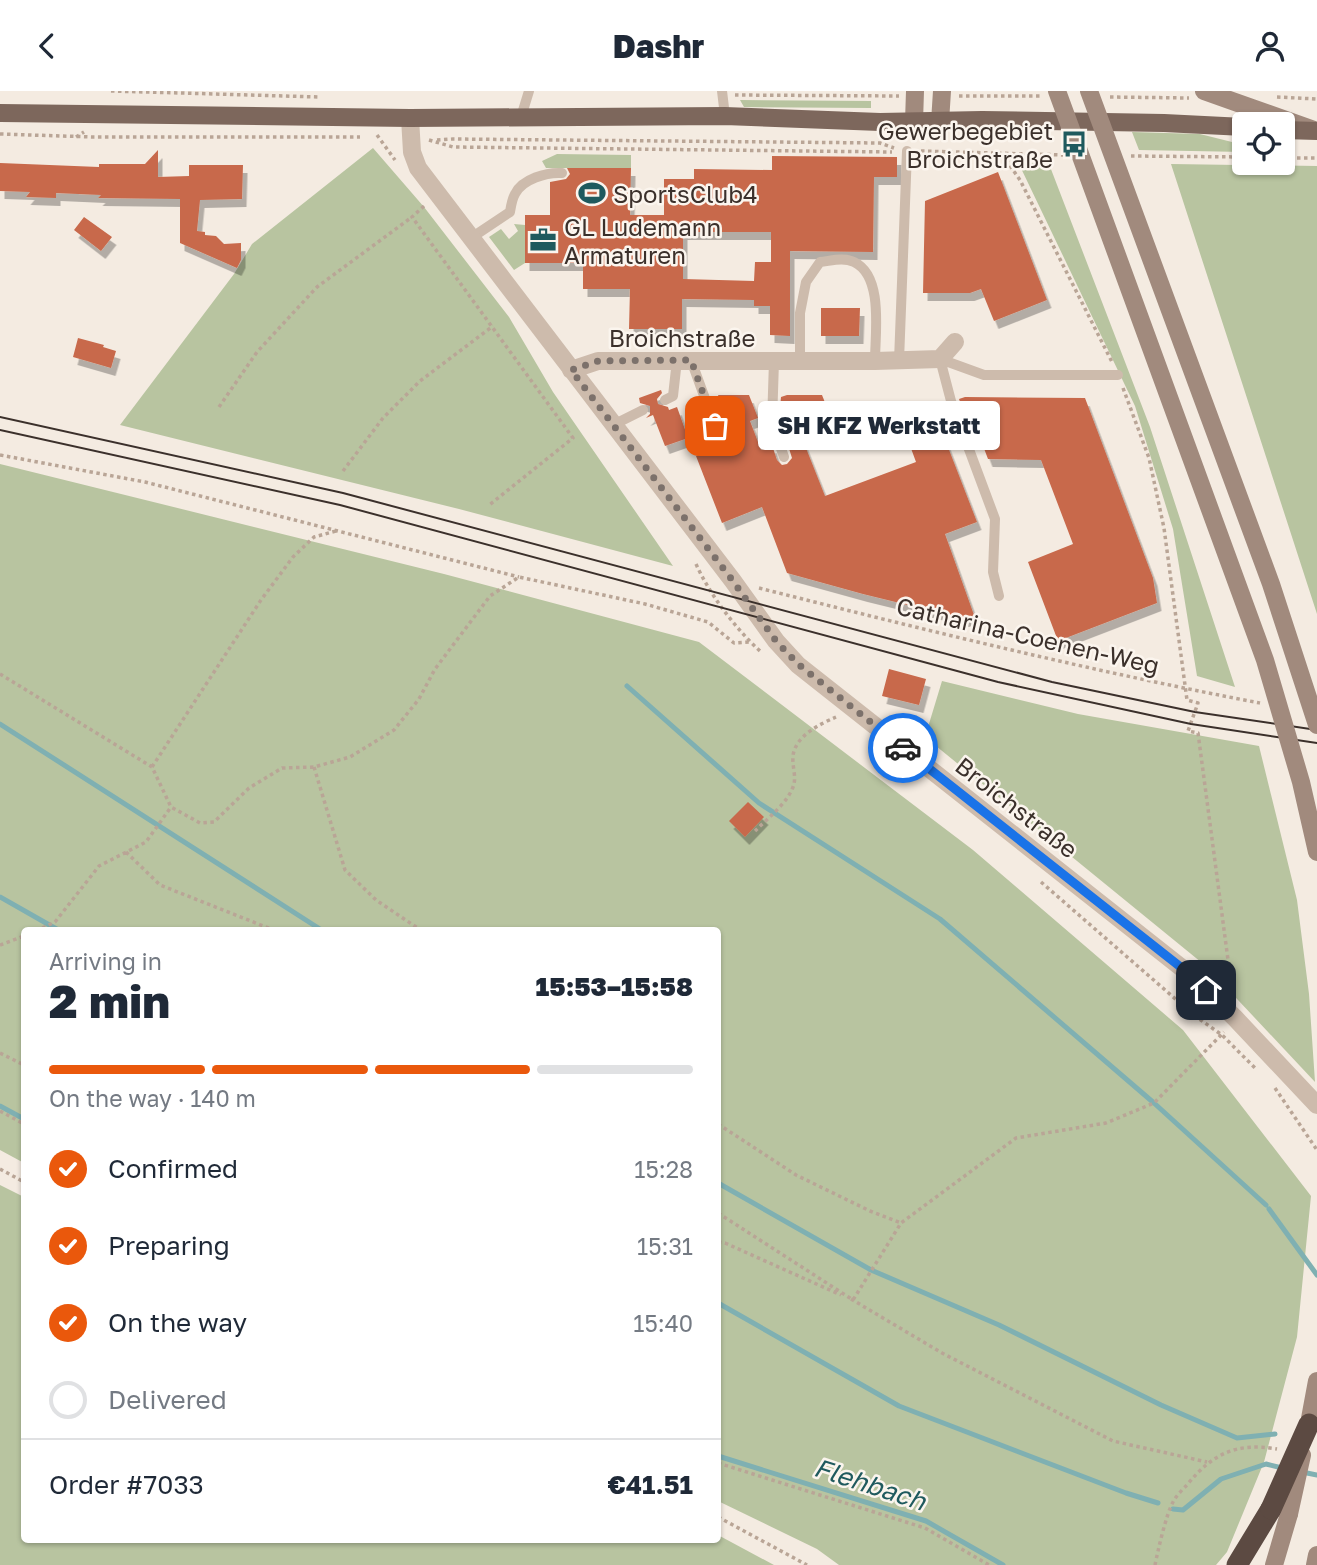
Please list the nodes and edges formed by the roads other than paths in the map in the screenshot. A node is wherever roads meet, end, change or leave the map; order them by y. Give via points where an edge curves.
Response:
1 (529, 91) edge
2 (1204, 91) edge
3 (1055, 93) edge
4 (915, 94) edge
5 (942, 94) edge
6 (1097, 94) edge
7 (723, 102) edge
8 (0, 113) edge
9 (520, 117) junction
10 (410, 118) junction
11 (940, 122) junction
12 (914, 123) junction
13 (1232, 126) edge
14 (1295, 130) edge
15 (1317, 131) edge
16 (906, 151) road end
17 (562, 173) dead end
18 (471, 237) junction
19 (956, 342) dead end
20 (940, 359) junction
21 (684, 360) junction
22 (774, 361) junction
23 (800, 361) junction
24 (876, 361) junction
25 (899, 361) junction
26 (571, 370) junction
27 (1118, 375) road end
28 (665, 400) dead end
29 (643, 410) dead end
30 (613, 425) junction
31 (715, 426) dead end
32 (784, 457) dead end
33 (999, 596) dead end
34 (1317, 725) edge
35 (1317, 852) edge
36 (1317, 1105) edge
37 (1317, 1381) edge
38 (1309, 1424) joint
39 (1280, 1511) junction
40 (1317, 1555) edge
41 (1237, 1565) edge
42 (1274, 1565) edge
43 (1315, 1565) edge

1 - 9 lane
2 - 15 main road
3 - 35 main road, bridge via 1265,660
4 - 12 main road
5 - 11 main road
6 - 34 main road, bridge
7 - 9 main road
7 - 12 main road
8 - 10 main road
9 - 10 main road
10 - 18 street, Broichstraße via 416,165
11 - 12 main road
11 - 13 main road
14 - 15 main road
16 - 25 lane
17 - 18 lane via 542,174 520,187 510,212
18 - 26 street, Broichstraße
19 - 20 street
20 - 25 street, Broichstraße
20 - 27 lane via 984,375
20 - 33 lane via 995,519 992,572
21 - 22 street, Broichstraße
21 - 26 street, Broichstraße via 598,361
21 - 28 lane via 673,396
21 - 31 lane
22 - 23 street, Broichstraße
22 - 32 lane via 772,423
23 - 24 street, Broichstraße
23 - 24 lane via 800,313 806,282 820,262 840,259 855,262 866,273 875,294
24 - 25 street, Broichstraße
26 - 30 street, Broichstraße
29 - 30 lane
30 - 36 street, Broichstraße via 798,664 1192,976
37 - 38 main road
38 - 39 highway, bridge
39 - 41 highway
39 - 42 main road
40 - 43 main road

